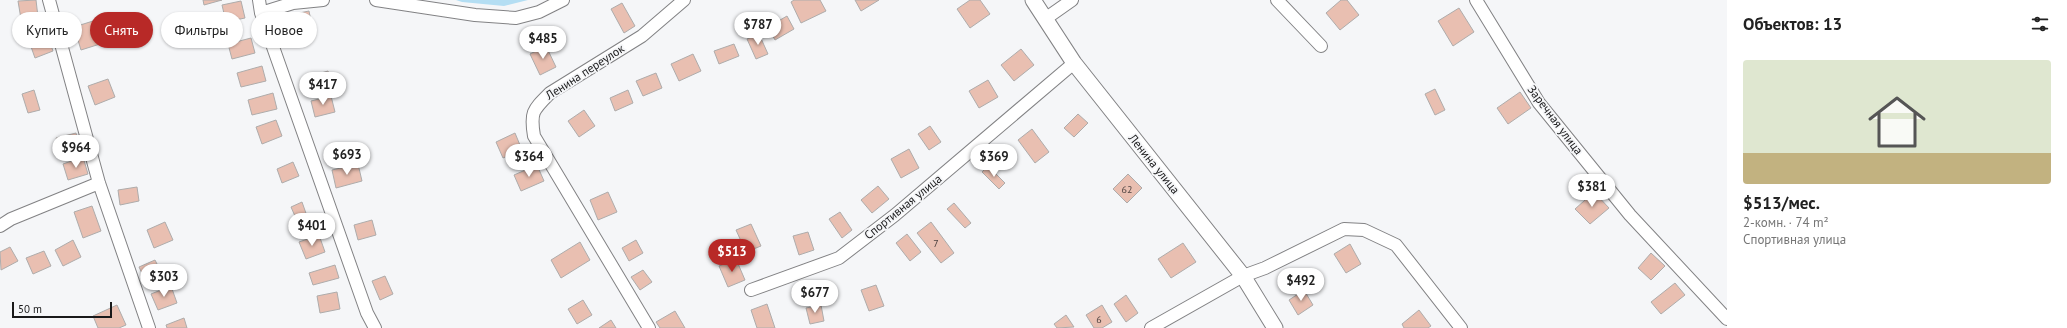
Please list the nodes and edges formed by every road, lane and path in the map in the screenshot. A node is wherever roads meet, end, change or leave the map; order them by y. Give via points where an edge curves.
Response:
1 (49, 0) edge
2 (259, 0) edge
3 (323, 0) edge
4 (376, 0) edge
5 (563, 0) edge
6 (684, 0) edge
7 (1033, 0) edge
8 (1072, 0) edge
9 (1277, 0) edge
10 (1476, 0) edge
11 (261, 12) edge
12 (264, 12) edge
13 (1045, 19) junction
14 (1321, 46) dead end
15 (273, 48) edge
16 (1074, 63) junction
17 (99, 183) junction
18 (0, 226) edge
19 (1243, 276) junction
20 (751, 290) dead end
21 (1727, 319) edge
22 (149, 328) edge
23 (375, 328) edge
24 (649, 328) edge
25 (1151, 328) edge
26 (1275, 328) edge
27 (1461, 328) edge

1 - 17 street
2 - 11 street
3 - 12 street via 293,3
4 - 5 street via 475,15 516,18 539,12
6 - 24 street, Ленина переулок via 642,36 550,93 537,106 531,118 534,136
7 - 13 street, Ленина улица
8 - 13 street
9 - 14 street
10 - 21 street, Заречная улица via 1539,103 1630,216
13 - 16 street, Ленина улица
15 - 23 street via 367,313
16 - 19 street, Ленина улица
16 - 20 street, Спортивная улица via 895,215 839,258
17 - 18 street
17 - 22 street
19 - 25 street
19 - 26 street, Ленина улица
19 - 27 street via 1265,268 1344,229 1364,230 1396,246

